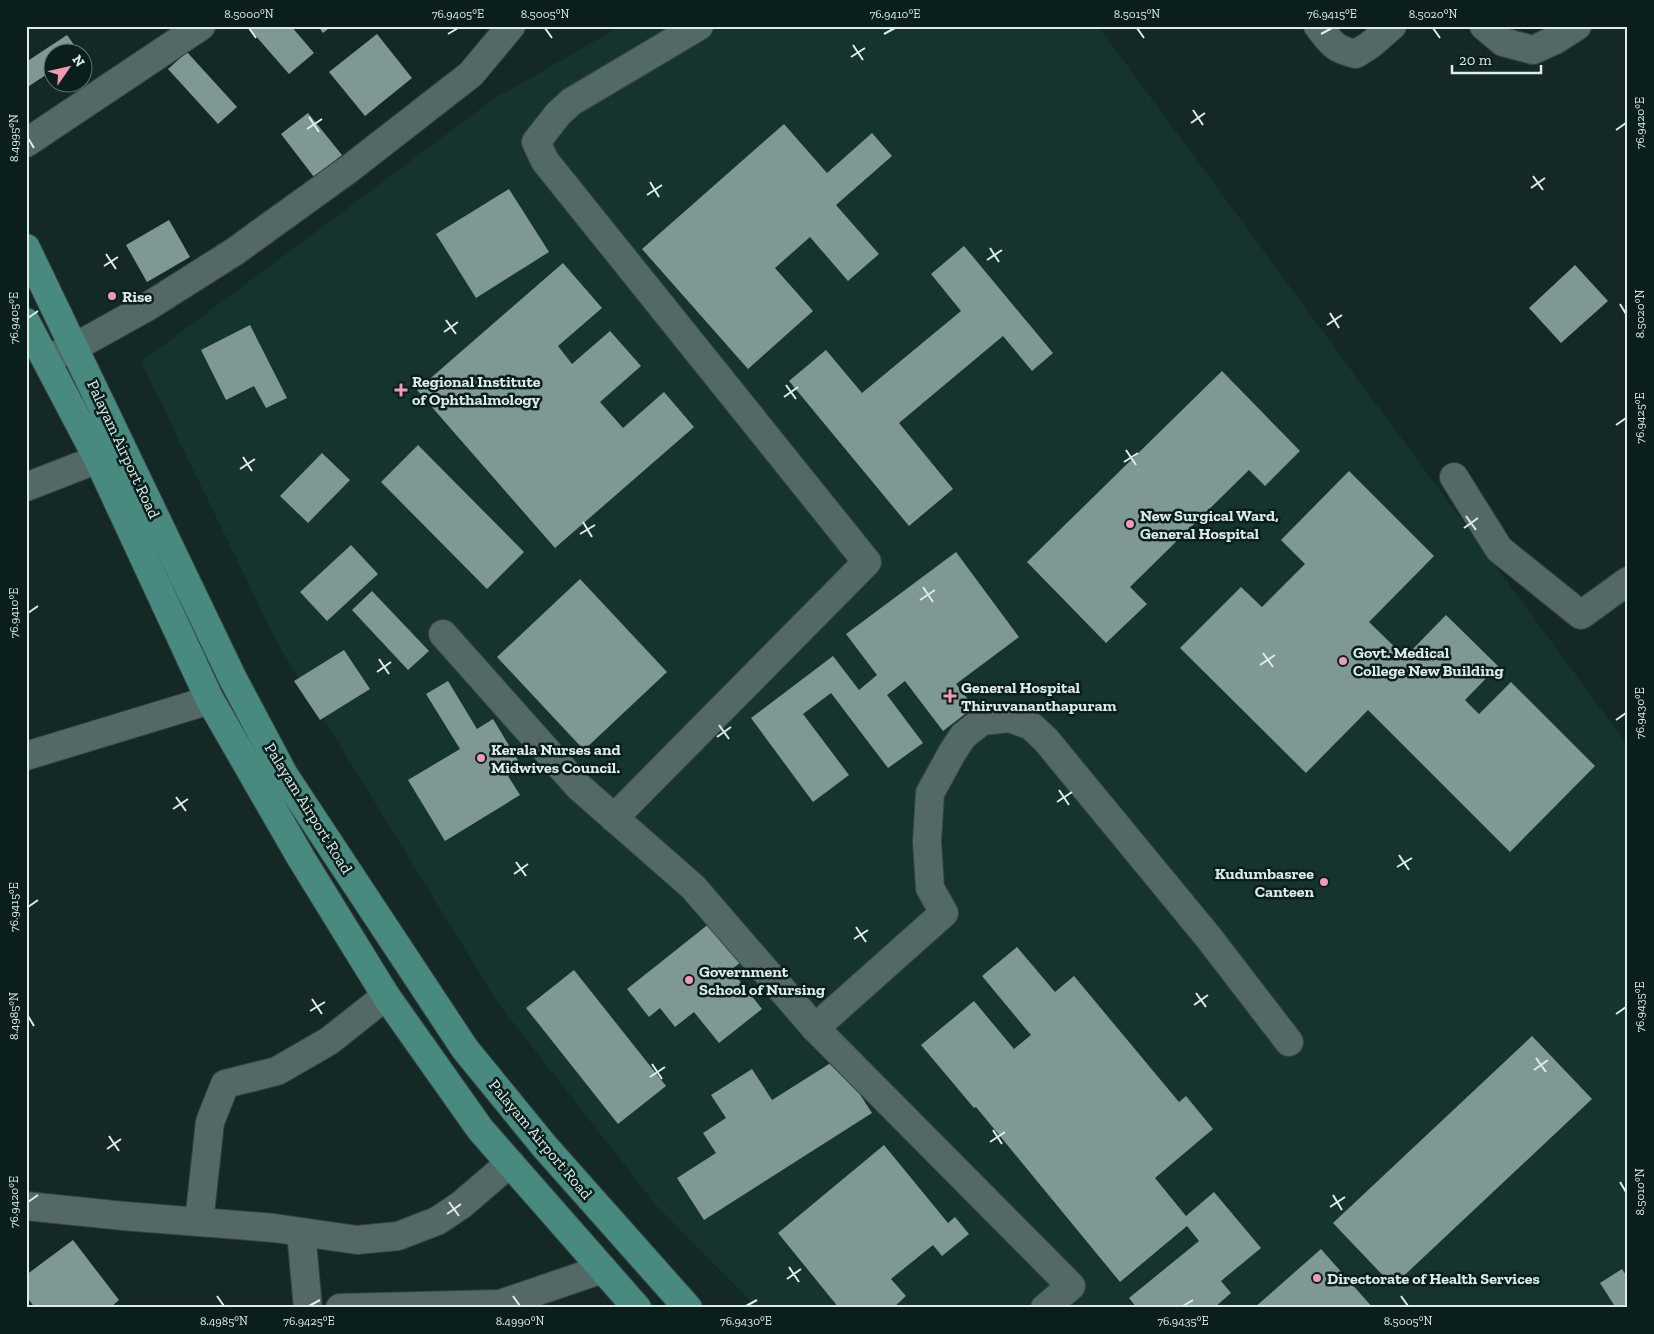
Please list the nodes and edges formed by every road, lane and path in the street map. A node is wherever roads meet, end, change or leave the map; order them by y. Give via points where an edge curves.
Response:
1 (201, 26) edge
2 (511, 26) edge
3 (699, 26) edge
4 (1318, 26) edge
5 (1392, 26) edge
6 (1484, 26) edge
7 (1577, 26) edge
8 (26, 143) edge
9 (26, 248) edge
10 (26, 322) edge
11 (75, 347) junction
12 (46, 359) junction
13 (98, 459) junction
14 (1454, 477) dead end
15 (26, 487) edge
16 (1628, 581) edge
17 (443, 634) dead end
18 (210, 700) junction
19 (26, 756) edge
20 (614, 818) junction
21 (386, 996) junction
22 (815, 1028) junction
23 (1289, 1042) dead end
24 (510, 1163) junction
25 (26, 1206) edge
26 (199, 1222) junction
27 (301, 1232) junction
28 (603, 1269) junction
29 (308, 1308) edge
30 (340, 1308) edge
31 (637, 1308) edge
32 (688, 1308) edge
33 (1045, 1308) edge

1 - 8 street
2 - 11 street via 471,74 349,169 234,252 147,307
3 - 20 street via 572,102 536,142 545,161 867,562
4 - 5 street via 1341,50 1356,54
6 - 7 street via 1503,42 1533,50
9 - 11 main road, Palayam Airport Road
10 - 12 main road, Palayam Airport Road
11 - 12 street
11 - 32 main road, Palayam Airport Road via 233,679 284,775 465,1049 545,1147
12 - 13 main road, Palayam Airport Road
13 - 15 street
13 - 18 main road, Palayam Airport Road
14 - 16 street via 1499,549 1581,615
17 - 20 street via 579,787
18 - 19 street
18 - 21 main road, Palayam Airport Road via 301,858
20 - 22 street via 693,887
21 - 24 main road, Palayam Airport Road via 480,1128
21 - 26 street via 329,1041 277,1071 225,1084 210,1122
22 - 23 street via 944,913 930,888 927,842 930,793 964,736 982,722 1010,718 1031,726 1046,740 1209,938
22 - 33 street via 1070,1286
24 - 27 street via 437,1221 398,1236 357,1240
24 - 28 main road, Palayam Airport Road
25 - 26 street
26 - 27 street
27 - 29 street
28 - 30 street via 500,1304
28 - 31 main road, Palayam Airport Road

